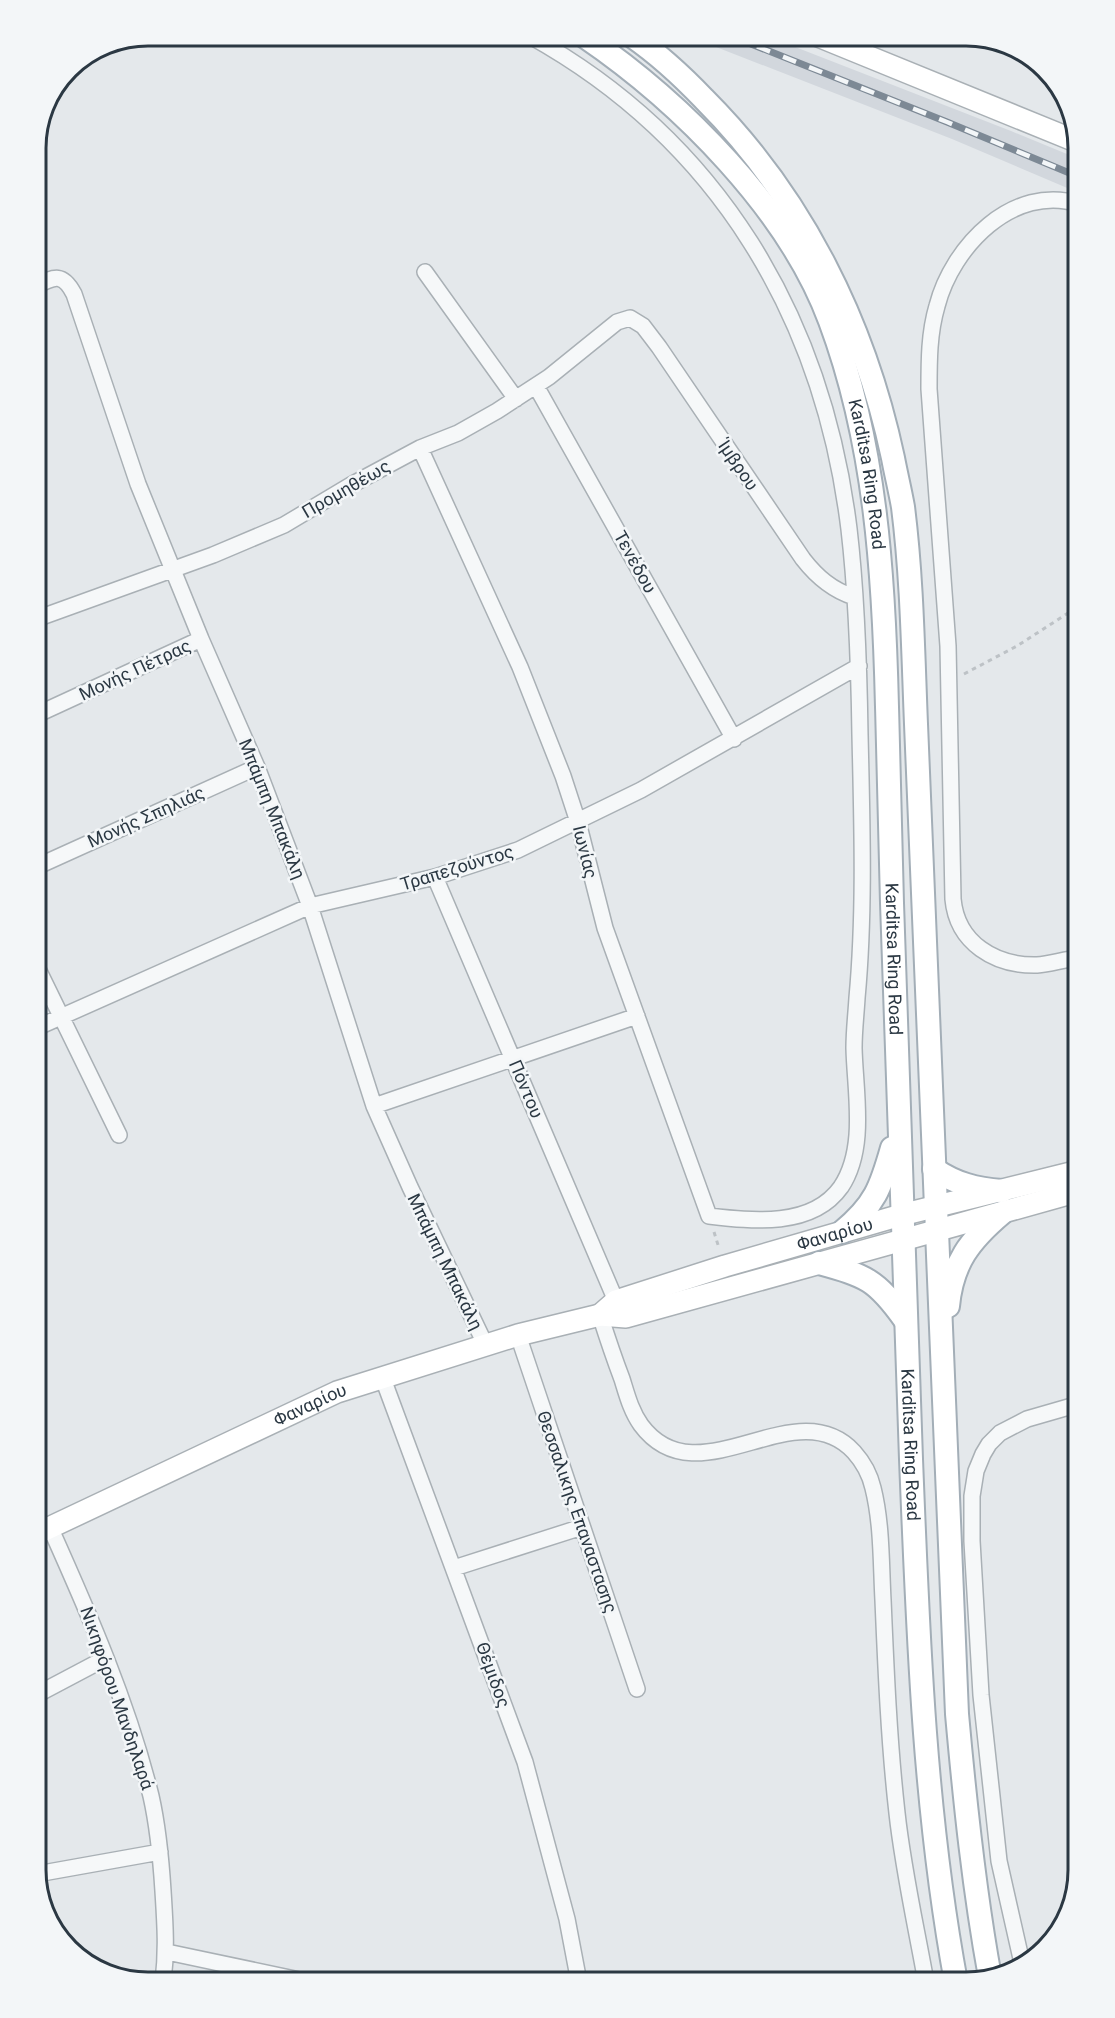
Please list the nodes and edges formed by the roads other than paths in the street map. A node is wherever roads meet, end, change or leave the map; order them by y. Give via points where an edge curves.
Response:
1 (546, 46) edge
2 (599, 47) edge
3 (645, 47) edge
4 (845, 47) edge
5 (1067, 138) edge
6 (1068, 202) edge
7 (425, 272) dead end
8 (47, 280) edge
9 (634, 320) joint
10 (536, 386) junction
11 (516, 399) junction
12 (420, 448) junction
13 (171, 570) junction
14 (854, 597) junction
15 (47, 615) edge
16 (201, 639) junction
17 (859, 666) junction
18 (47, 710) edge
19 (734, 739) junction
20 (257, 767) junction
21 (578, 822) junction
22 (47, 862) edge
23 (435, 877) junction
24 (310, 906) junction
25 (1068, 960) edge
26 (47, 987) edge
27 (60, 1016) junction
28 (637, 1016) junction
29 (46, 1023) edge
30 (513, 1059) junction
31 (374, 1106) junction
32 (898, 1130) junction
33 (119, 1135) dead end
34 (934, 1169) junction
35 (1068, 1175) edge
36 (1068, 1193) edge
37 (1002, 1202) junction
38 (935, 1206) junction
39 (901, 1215) junction
40 (842, 1232) junction
41 (936, 1232) junction
42 (902, 1240) junction
43 (819, 1263) junction
44 (616, 1301) junction
45 (600, 1315) junction
46 (905, 1320) junction
47 (518, 1335) junction
48 (941, 1340) junction
49 (485, 1344) junction
50 (382, 1376) junction
51 (1068, 1407) edge
52 (582, 1527) junction
53 (46, 1528) edge
54 (46, 1536) edge
55 (454, 1568) junction
56 (106, 1658) junction
57 (637, 1689) dead end
58 (46, 1690) edge
59 (160, 1852) junction
60 (46, 1872) edge
61 (167, 1952) junction
62 (1020, 1956) edge
63 (989, 1969) edge
64 (164, 1971) edge
65 (258, 1971) edge
66 (577, 1972) edge
67 (924, 1972) edge
68 (954, 1972) edge

1 - 14 street via 597,79 677,149 726,206 770,274 806,352 826,415 849,526
2 - 32 main road, Karditsa Ring Road via 677,110 755,194 808,271 837,341 867,465 881,572
3 - 34 main road, Karditsa Ring Road via 714,109 785,196 836,284 873,376 885,420 903,505 911,596
4 - 5 main road
6 - 25 street via 1043,201 1011,210 976,236 946,281 937,305 929,357 948,646 955,915 979,949 991,956 1034,965
7 - 11 street
8 - 13 street, Μπάμπη Μπακάλη via 57,277 70,285 74,294
9 - 10 street, Προμηθέως via 617,322
9 - 14 street, Ίμβρου via 659,346 802,559 830,586
10 - 11 street, Προμηθέως
10 - 19 street, Τενέδου
11 - 12 street, Προμηθέως via 458,433
12 - 13 street, Προμηθέως via 284,525
12 - 21 street, Ιωνίας via 534,699
13 - 15 street, Προμηθέως
13 - 16 street, Μπάμπη Μπακάλη
14 - 17 street
16 - 18 street, Μονής Πέτρας
16 - 20 street, Μπάμπη Μπακάλη
17 - 19 street, Τραπεζούντος
17 - 28 street, Ιωνίας via 863,916 855,1023 856,1139 847,1175 831,1198 801,1214 768,1220 709,1216
19 - 21 street, Τραπεζούντος
20 - 22 street, Μονής Σπηλιάς
20 - 24 street, Μπάμπη Μπακάλη
21 - 23 street, Τραπεζούντος via 518,850
21 - 28 street, Ιωνίας via 605,928
23 - 24 street, Τραπεζούντος
23 - 30 street, Πόντου
24 - 27 street, Τραπεζούντος
24 - 31 street, Μπάμπη Μπακάλη
26 - 27 street
27 - 29 street, Τραπεζούντος
27 - 33 street
28 - 30 street
30 - 31 street
30 - 44 street, Πόντου
31 - 49 street, Μπάμπη Μπακάλη
32 - 39 main road, Karditsa Ring Road
32 - 40 main road via 879,1191
34 - 37 main road
34 - 38 main road, Karditsa Ring Road
35 - 37 main road, Φαναρίου
36 - 37 main road, Φαναρίου
37 - 38 main road, Φαναρίου
37 - 41 main road, Φαναρίου
37 - 48 main road via 958,1265
38 - 39 main road, Φαναρίου
38 - 41 main road, Karditsa Ring Road
39 - 40 main road, Φαναρίου
39 - 42 main road, Karditsa Ring Road
40 - 44 main road, Φαναρίου
41 - 42 main road, Φαναρίου
41 - 48 main road, Karditsa Ring Road
42 - 43 main road, Φαναρίου
42 - 46 main road, Karditsa Ring Road
43 - 45 main road, Φαναρίου via 626,1317
43 - 46 main road via 871,1281 888,1295
44 - 45 main road, Φαναρίου
45 - 47 main road, Φαναρίου
45 - 67 street via 635,1415 659,1444 682,1452 704,1453 785,1434 811,1433 846,1444 866,1469 873,1487 879,1537 897,1816
46 - 68 main road, Karditsa Ring Road via 923,1719 935,1852
47 - 49 main road, Φαναρίου
47 - 52 street, Θεσσαλικης Επαναστασης
48 - 63 main road, Karditsa Ring Road via 957,1714 969,1850
49 - 50 main road, Φαναρίου
50 - 53 main road, Φαναρίου via 337,1392
50 - 55 street, Θέμιδος
51 - 62 street via 1027,1419 1000,1433 983,1454 972,1496 982,1707 999,1861
52 - 55 street
52 - 57 street, Θεσσαλικης Επαναστασης
54 - 56 street, Νικηφόρου Μανδηλαρά
55 - 66 street, Θέμιδος via 525,1762
56 - 58 street
56 - 59 street, Νικηφόρου Μανδηλαρά via 151,1797
59 - 60 street
59 - 61 street, Νικηφόρου Μανδηλαρά
61 - 64 street, Νικηφόρου Μανδηλαρά
61 - 65 street

